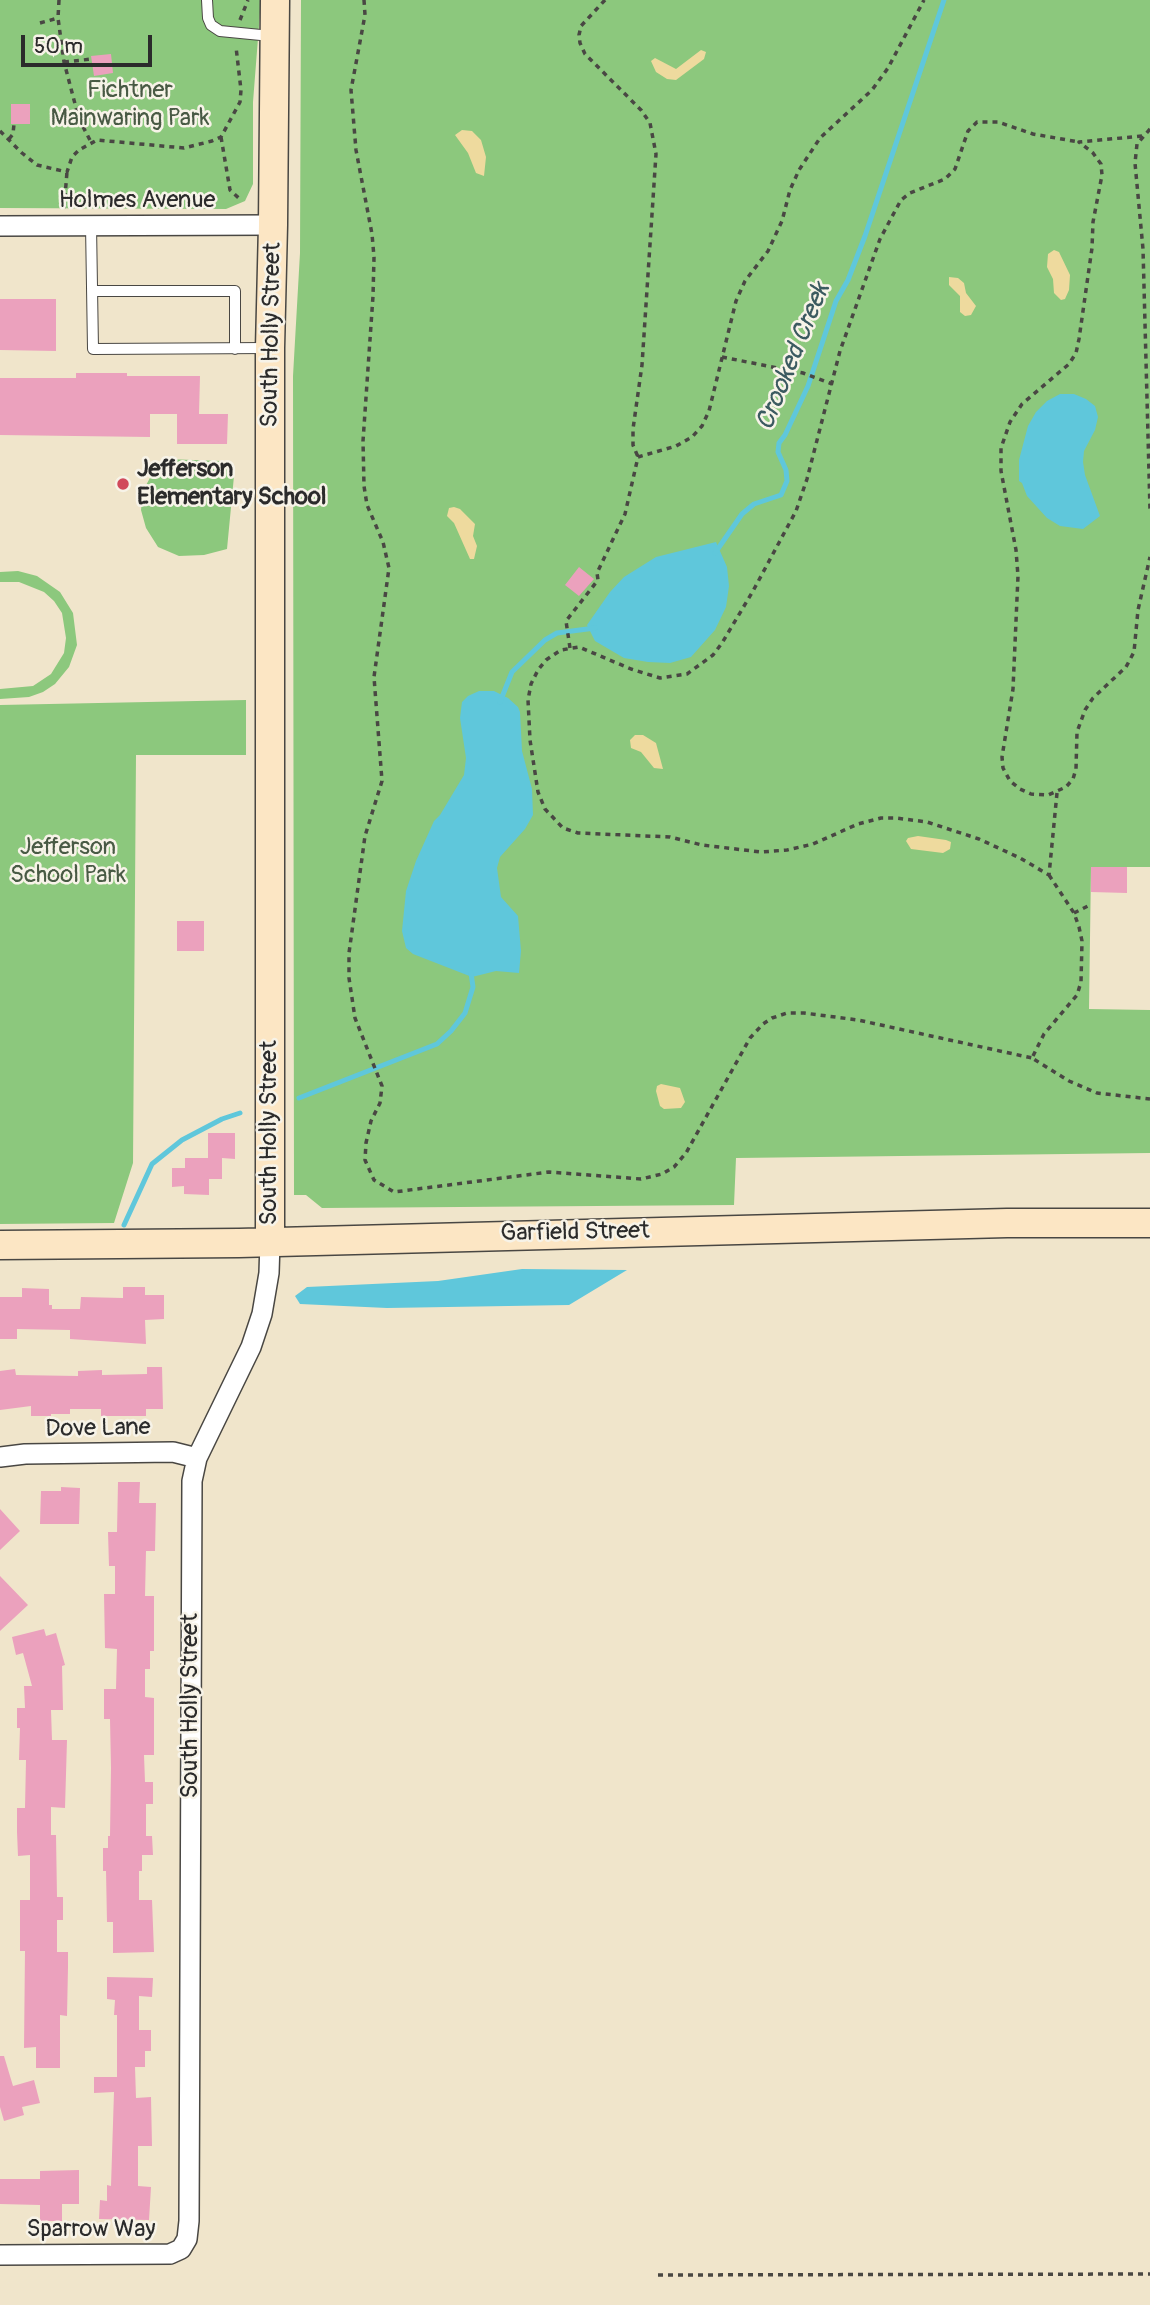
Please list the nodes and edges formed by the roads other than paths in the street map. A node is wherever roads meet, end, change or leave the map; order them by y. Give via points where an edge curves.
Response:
1 (207, 0) edge
2 (275, 0) edge
3 (275, 36) junction
4 (91, 225) junction
5 (273, 225) junction
6 (0, 226) edge
7 (92, 290) junction
8 (270, 348) junction
9 (236, 349) junction
10 (1150, 1223) edge
11 (270, 1242) junction
12 (0, 1245) edge
13 (0, 1457) edge
14 (197, 1458) junction
15 (181, 2249) joint
16 (0, 2255) edge

1 - 3 lane via 208,18 220,31
2 - 3 street, South Holly Street
3 - 5 street, South Holly Street
4 - 5 street, Holmes Avenue
4 - 6 street, Holmes Avenue
4 - 7 lane
5 - 8 street, South Holly Street
7 - 9 lane via 235,291
7 - 9 lane via 93,349
8 - 9 lane
8 - 11 street, South Holly Street
10 - 11 street, Garfield Street
11 - 12 street, Garfield Street
11 - 14 street, South Holly Street via 262,1314 251,1347
13 - 14 street, Dove Lane via 173,1452
14 - 15 street, South Holly Street via 192,1481 189,2221
15 - 16 street, Sparrow Way via 156,2255

